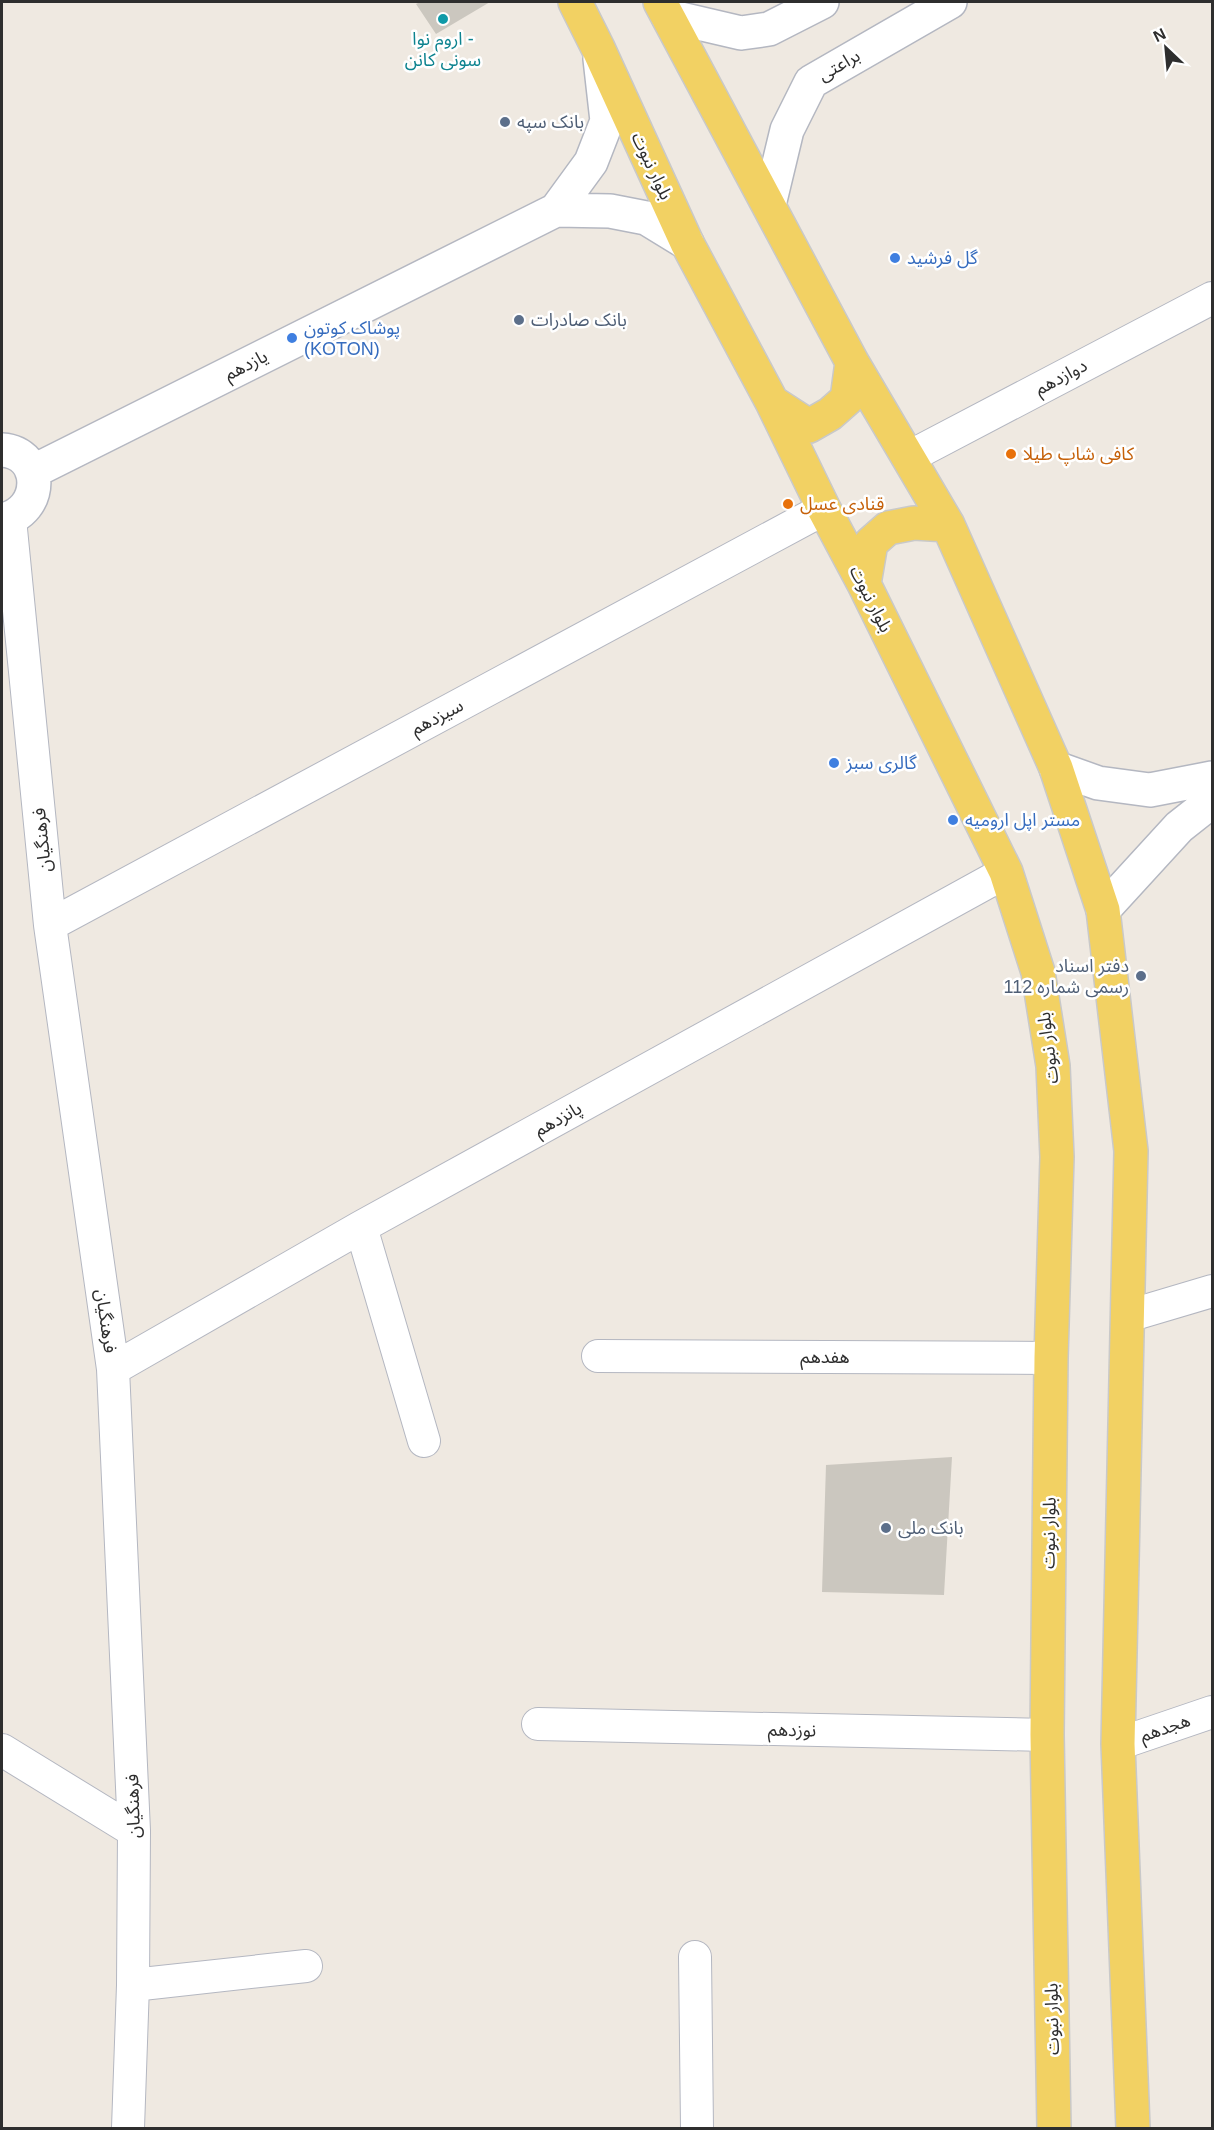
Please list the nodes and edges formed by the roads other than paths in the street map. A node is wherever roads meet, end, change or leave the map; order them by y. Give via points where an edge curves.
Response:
1 (575, 2) edge
2 (822, 2) edge
3 (950, 2) edge
4 (664, 9) edge
5 (598, 48) junction
6 (769, 205) junction
7 (556, 210) junction
8 (687, 243) junction
9 (1212, 298) edge
10 (852, 362) junction
11 (771, 402) junction
12 (2, 450) edge
13 (909, 457) junction
14 (32, 472) junction
15 (824, 510) junction
16 (6, 519) edge
17 (948, 525) junction
18 (864, 584) junction
19 (1056, 768) junction
20 (1212, 778) edge
21 (1212, 801) edge
22 (1006, 872) junction
23 (1103, 909) junction
24 (50, 925) junction
25 (361, 1227) junction
26 (1212, 1291) edge
27 (1128, 1316) junction
28 (598, 1356) dead end
29 (1051, 1358) junction
30 (113, 1369) junction
31 (424, 1441) dead end
32 (1212, 1712) edge
33 (538, 1724) dead end
34 (1047, 1735) junction
35 (1118, 1744) junction
36 (2, 1750) edge
37 (134, 1832) junction
38 (694, 1957) dead end
39 (306, 1966) dead end
40 (134, 1985) junction
41 (128, 2128) edge
42 (697, 2128) edge
43 (1054, 2128) edge
44 (1133, 2128) edge

1 - 5 main road, بلوار نبوت
2 - 4 street via 769,29 741,33
3 - 6 street, براعتی via 811,82 787,130
4 - 6 main road
5 - 7 street via 607,121 591,162
5 - 8 main road, بلوار نبوت
6 - 10 main road
7 - 8 street via 646,218
7 - 14 street, یازدهم
8 - 11 main road, بلوار نبوت
9 - 13 street, دوازدهم
10 - 11 main road via 847,399 809,426
10 - 13 main road
11 - 15 main road, بلوار نبوت
12 - 14 street via 17,454
13 - 17 main road
14 - 16 street via 33,494 28,505
15 - 18 main road, بلوار نبوت
15 - 24 street, سیزدهم
16 - 24 street, فرهنگیان
17 - 18 main road via 914,523 888,528 871,543
17 - 19 main road
18 - 22 main road, بلوار نبوت
19 - 20 street via 1098,783 1150,790
19 - 23 main road
21 - 23 street via 1179,827
22 - 25 street, پانزدهم
22 - 29 main road, بلوار نبوت via 1038,972 1053,1066 1057,1157
23 - 27 main road via 1131,1151
24 - 30 street, فرهنگیان
25 - 30 street, پانزدهم
25 - 31 street
26 - 27 street
27 - 35 main road
28 - 29 street, هفدهم
29 - 34 main road, بلوار نبوت
30 - 37 street, فرهنگیان
32 - 35 street, هجدهم
33 - 34 street, نوزدهم
34 - 43 main road, بلوار نبوت
35 - 44 main road
36 - 37 street
37 - 40 street, فرهنگیان
38 - 42 street
39 - 40 street
40 - 41 street, فرهنگیان

